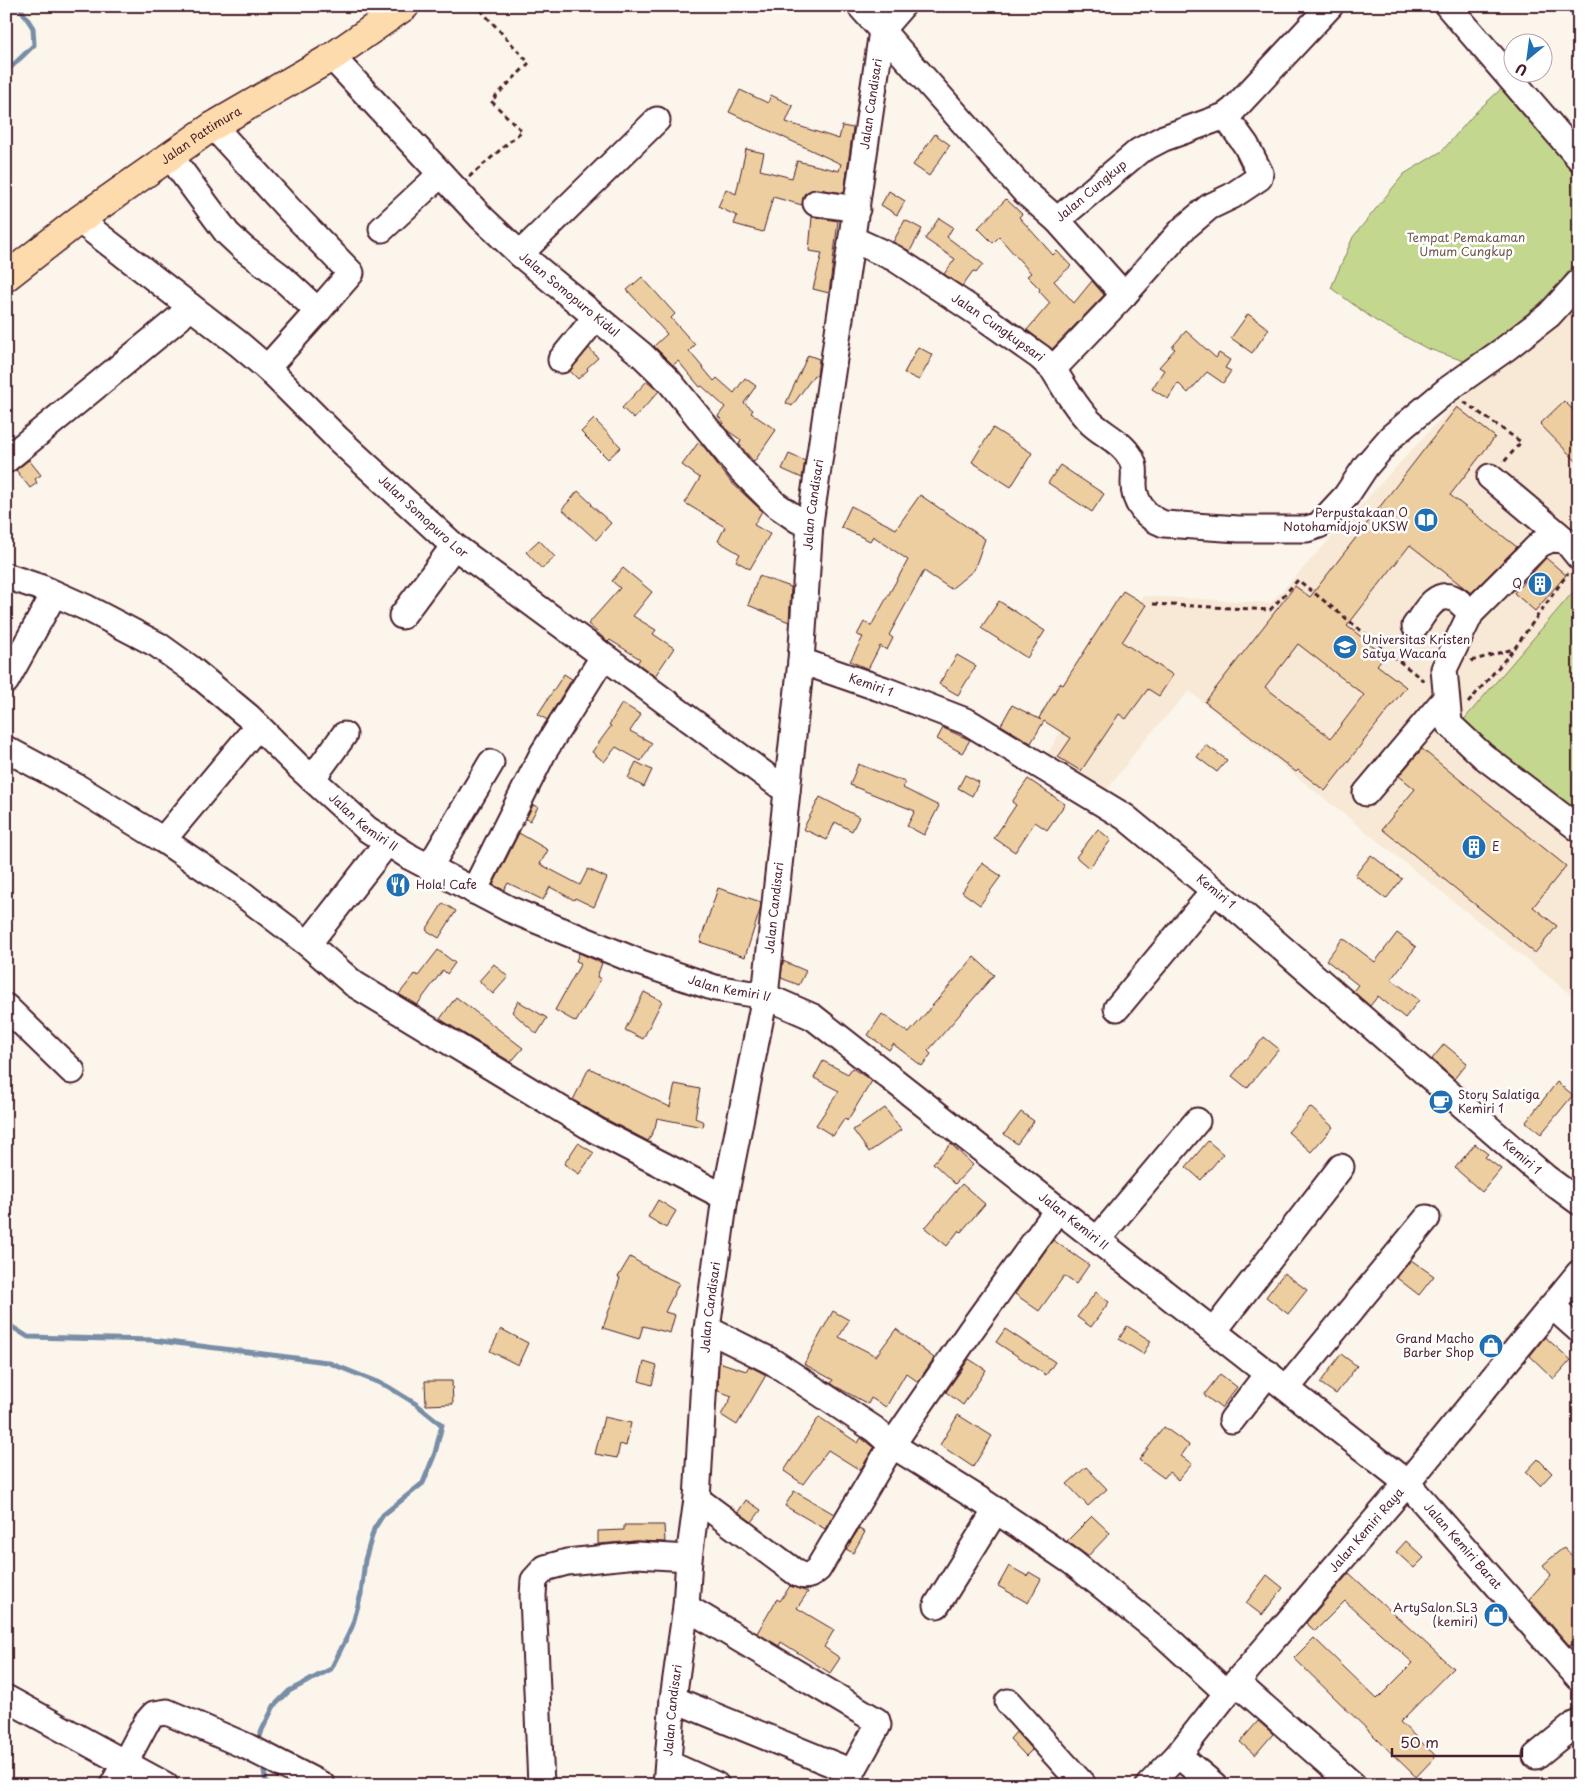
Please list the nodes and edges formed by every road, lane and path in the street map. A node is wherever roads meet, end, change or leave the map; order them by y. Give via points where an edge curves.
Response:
1 (477, 6) edge
2 (860, 6) edge
3 (902, 6) edge
4 (1330, 6) edge
5 (1448, 6) edge
6 (394, 9) edge
7 (882, 30) junction
8 (332, 57) junction
9 (1225, 116) junction
10 (657, 120) dead end
11 (213, 126) junction
12 (170, 156) junction
13 (1579, 158) edge
14 (448, 182) junction
15 (816, 203) dead end
16 (856, 209) junction
17 (79, 220) junction
18 (1057, 220) junction
19 (382, 229) dead end
20 (852, 239) junction
21 (520, 254) junction
22 (6, 277) edge
23 (1579, 282) edge
24 (1124, 295) junction
25 (190, 306) junction
26 (318, 311) junction
27 (596, 317) junction
28 (561, 360) dead end
29 (267, 368) junction
30 (1053, 369) junction
31 (1447, 390) junction
32 (6, 460) edge
33 (1490, 477) joint
34 (810, 523) junction
35 (454, 546) junction
36 (1572, 554) edge
37 (6, 576) edge
38 (54, 594) junction
39 (1153, 604) dead end
40 (1471, 613) junction
41 (402, 616) dead end
42 (1415, 626) dead end
43 (1514, 648) junction
44 (603, 657) junction
45 (801, 661) junction
46 (1444, 669) junction
47 (6, 681) edge
48 (1446, 698) junction
49 (1450, 724) junction
50 (258, 726) junction
51 (344, 735) dead end
52 (6, 749) edge
53 (491, 763) dead end
54 (312, 779) junction
55 (787, 791) junction
56 (1366, 793) dead end
57 (1579, 829) edge
58 (163, 840) junction
59 (387, 843) junction
60 (429, 868) junction
61 (1573, 880) dead end
62 (1579, 885) edge
63 (474, 891) junction
64 (1214, 891) junction
65 (308, 944) junction
66 (765, 996) junction
67 (6, 1007) edge
68 (1116, 1008) dead end
69 (72, 1071) dead end
70 (1197, 1121) dead end
71 (1341, 1167) dead end
72 (725, 1196) junction
73 (1579, 1202) edge
74 (1058, 1209) junction
75 (1427, 1218) dead end
76 (1097, 1240) junction
77 (1579, 1273) edge
78 (1552, 1306) junction
79 (706, 1329) junction
80 (1579, 1330) edge
81 (1214, 1331) junction
82 (1268, 1373) junction
83 (1287, 1388) junction
84 (1232, 1420) dead end
85 (892, 1446) junction
86 (1407, 1483) junction
87 (697, 1499) junction
88 (996, 1510) junction
89 (689, 1558) junction
90 (937, 1605) dead end
91 (686, 1607) junction
92 (1579, 1678) edge
93 (1232, 1688) junction
94 (6, 1698) edge
95 (674, 1699) junction
96 (1008, 1702) dead end
97 (1579, 1720) edge
98 (1178, 1754) junction
99 (1536, 1756) dead end
100 (125, 1763) junction
101 (667, 1774) edge
102 (851, 1778) edge
103 (113, 1785) edge
104 (164, 1785) edge
105 (322, 1785) edge
106 (542, 1785) edge
107 (716, 1785) edge
108 (1083, 1785) edge
109 (1149, 1785) edge
110 (1214, 1785) edge
111 (1353, 1785) edge

1 - 14 path via 529,63 491,101 522,131
2 - 7 street, Jalan Cungkup
3 - 7 street
4 - 9 street, Jalan Cungkup
5 - 13 street
6 - 8 main road, Jalan Pattimura
7 - 16 street, Jalan Candisari
7 - 18 street, Jalan Cungkup via 1024,191
8 - 11 main road, Jalan Pattimura
8 - 14 street, Jalan Somopuro Kidul
9 - 18 street, Jalan Cungkup via 1164,138 1139,151
9 - 24 street, Jalan Cungkupsari via 1246,145 1260,173 1259,178 1209,207 1183,229
10 - 21 street
11 - 12 main road, Jalan Pattimura
11 - 26 street via 351,273
12 - 17 main road, Jalan Pattimura
12 - 26 street via 227,233
14 - 19 street
14 - 21 street, Jalan Somopuro Kidul
15 - 16 street
16 - 20 street, Jalan Candisari
17 - 22 main road, Jalan Pattimura
17 - 25 street, Jalan Somopuro Lor
18 - 24 street
20 - 30 street, Jalan Cungkupsari via 894,258 979,314
20 - 34 street, Jalan Candisari
21 - 27 street, Jalan Somopuro Kidul
23 - 31 street via 1549,315
24 - 30 street, Jalan Cungkupsari
25 - 29 street, Jalan Somopuro Lor
25 - 32 street
26 - 29 street
27 - 28 street
27 - 34 street, Jalan Somopuro Kidul via 669,381 741,470 775,504 798,520
29 - 35 street, Jalan Somopuro Lor
30 - 31 street via 1091,422 1122,444 1131,458 1136,497 1145,514 1164,524 1239,529 1306,529 1319,525 1392,436
31 - 33 path via 1521,442
33 - 36 street
34 - 45 street, Jalan Candisari
35 - 41 street
35 - 44 street, Jalan Somopuro Lor
36 - 40 street via 1551,539 1540,544
36 - 43 path
37 - 38 street, Jalan Kemiri II
38 - 47 street
38 - 50 street, Jalan Kemiri II via 158,645
39 - 48 path via 1270,610 1298,580
40 - 42 street via 1453,598 1442,597 1434,600
40 - 46 street
43 - 46 path
43 - 49 path
44 - 55 street, Jalan Somopuro Lor
44 - 63 street via 543,753
45 - 55 street, Jalan Candisari
45 - 64 street, Kemiri 1 via 968,722 1125,817
46 - 48 street
48 - 49 street
48 - 56 street
49 - 57 street via 1483,756
50 - 54 street, Jalan Kemiri II
50 - 58 street
51 - 54 street
52 - 58 street via 78,787
53 - 60 street
54 - 59 street, Jalan Kemiri II
55 - 66 street, Jalan Candisari
58 - 65 street
59 - 60 street, Jalan Kemiri II
59 - 65 street
60 - 63 street, Jalan Kemiri II
61 - 62 path
63 - 66 street, Jalan Kemiri II via 509,909 641,963 715,988
64 - 68 street
64 - 73 street, Kemiri 1 via 1545,1177
65 - 72 street via 354,984 597,1131
66 - 72 street, Jalan Candisari
66 - 74 street, Jalan Kemiri II via 813,1017
67 - 69 street
70 - 76 street
71 - 81 street
72 - 79 street, Jalan Candisari
74 - 76 street, Jalan Kemiri II
74 - 85 street
75 - 83 street
76 - 81 street, Jalan Kemiri II
77 - 78 street, Jalan Kemiri Raya
78 - 80 street
78 - 86 street, Jalan Kemiri Raya
79 - 85 street via 773,1362 874,1430
79 - 87 street, Jalan Candisari
81 - 82 street, Jalan Kemiri II
82 - 83 street, Jalan Kemiri II
82 - 84 street
83 - 86 street, Jalan Kemiri II
85 - 87 street via 818,1570 811,1576 798,1574
85 - 88 street
86 - 92 street, Jalan Kemiri Barat
86 - 93 street, Jalan Kemiri Raya
87 - 89 street, Jalan Candisari
88 - 90 street
88 - 93 street via 1072,1562
89 - 91 street, Jalan Candisari
89 - 106 street via 637,1556 567,1562 545,1568 534,1580
91 - 95 street, Jalan Candisari
91 - 102 street via 877,1721 878,1725
93 - 98 street, Jalan Kemiri Raya
93 - 111 street
94 - 100 street
95 - 101 street, Jalan Candisari
95 - 102 street
96 - 108 street
97 - 99 street
98 - 109 street, Jalan Kemiri Raya
98 - 110 street
100 - 103 street
100 - 104 street
100 - 105 street via 146,1723 154,1714 167,1712
101 - 107 street

